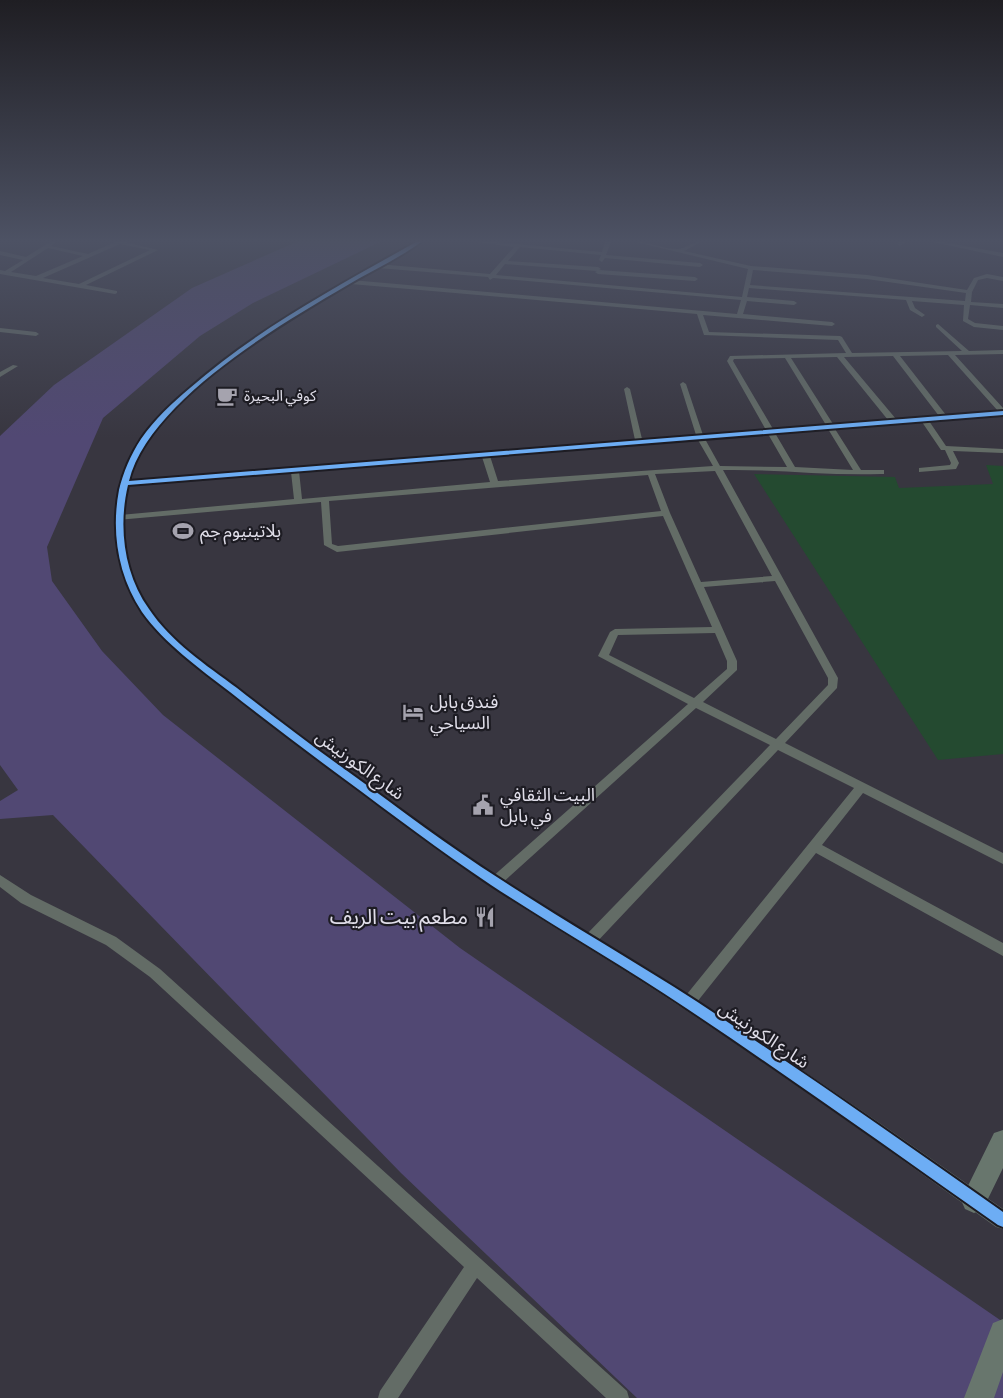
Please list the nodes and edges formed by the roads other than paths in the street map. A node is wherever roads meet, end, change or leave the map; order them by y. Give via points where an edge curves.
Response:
1 (307, 307) edge
2 (628, 307) edge
3 (741, 307) edge
4 (794, 307) edge
5 (911, 307) edge
6 (966, 307) edge
7 (700, 314) junction
8 (922, 315) dead end
9 (740, 316) junction
10 (792, 321) junction
11 (832, 324) dead end
12 (938, 326) dead end
13 (1003, 328) edge
14 (0, 330) edge
15 (36, 334) dead end
16 (966, 351) junction
17 (949, 352) junction
18 (1003, 352) edge
19 (894, 353) junction
20 (838, 354) junction
21 (850, 355) junction
22 (787, 356) junction
23 (0, 364) edge
24 (0, 375) edge
25 (683, 384) dead end
26 (627, 389) dead end
27 (1003, 413) edge
28 (944, 417) junction
29 (922, 418) junction
30 (893, 421) junction
31 (829, 426) junction
32 (770, 430) junction
33 (700, 436) junction
34 (639, 441) junction
35 (948, 450) junction
36 (1003, 451) edge
37 (485, 453) junction
38 (718, 468) junction
39 (295, 469) junction
40 (792, 469) junction
41 (922, 470) dead end
42 (881, 472) dead end
43 (651, 473) junction
44 (859, 473) junction
45 (125, 483) junction
46 (494, 483) junction
47 (325, 500) junction
48 (298, 502) junction
49 (666, 513) junction
50 (120, 518) junction
51 (778, 578) junction
52 (698, 585) junction
53 (718, 630) junction
54 (696, 703) junction
55 (776, 744) junction
56 (861, 788) junction
57 (814, 846) junction
58 (1003, 859) edge
59 (0, 880) edge
60 (495, 882) junction
61 (589, 941) junction
62 (1003, 950) edge
63 (688, 1003) junction
64 (1003, 1142) edge
65 (974, 1200) junction
66 (1003, 1220) edge
67 (475, 1266) junction
68 (1003, 1333) edge
69 (387, 1398) edge
70 (620, 1398) edge
71 (979, 1398) edge

1 - 45 street, شارع الكورنيش via 231,358 184,396 142,442
2 - 7 street
3 - 9 street
4 - 10 street
5 - 8 street
6 - 13 street via 965,320 969,323
7 - 9 street
7 - 21 street via 706,334 840,338
9 - 10 street
10 - 11 street
12 - 16 street
14 - 15 street
16 - 17 street
16 - 18 street
17 - 19 street
17 - 27 street
19 - 21 street
19 - 28 street
20 - 21 street
20 - 22 street
20 - 30 street
22 - 31 street
22 - 32 street via 730,359
23 - 24 street via 15,366
25 - 33 street
26 - 34 street
27 - 28 street
28 - 29 street
29 - 30 street
29 - 35 street via 939,444
30 - 31 street
31 - 32 street
31 - 44 street
32 - 33 street
32 - 40 street
33 - 34 street
33 - 38 street
34 - 37 street
35 - 36 street
35 - 41 street via 955,463 953,468
37 - 39 street
37 - 46 street
38 - 40 street
38 - 43 street
38 - 51 street
39 - 45 street
39 - 48 street
40 - 44 street
42 - 44 street
43 - 46 street
43 - 49 street
45 - 50 street, شارع الكورنيش
46 - 47 street
47 - 48 street
47 - 49 street via 328,545 337,549
48 - 50 street
49 - 52 street
50 - 60 street, شارع الكورنيش via 120,545 128,578 146,611 175,643 332,766
51 - 52 street
51 - 55 street via 833,678 833,686
52 - 53 street
53 - 54 street via 732,670
53 - 54 street via 615,632 603,656
54 - 55 street
54 - 60 street
55 - 56 street
55 - 61 street
56 - 57 street
56 - 58 street
57 - 62 street
57 - 63 street
59 - 67 street via 26,899 111,941 155,973
60 - 61 street, شارع الكورنيش
61 - 63 street, شارع الكورنيش
63 - 65 street, شارع الكورنيش
64 - 65 highway
65 - 66 street, شارع الكورنيش
67 - 69 street
67 - 70 street
68 - 71 highway

